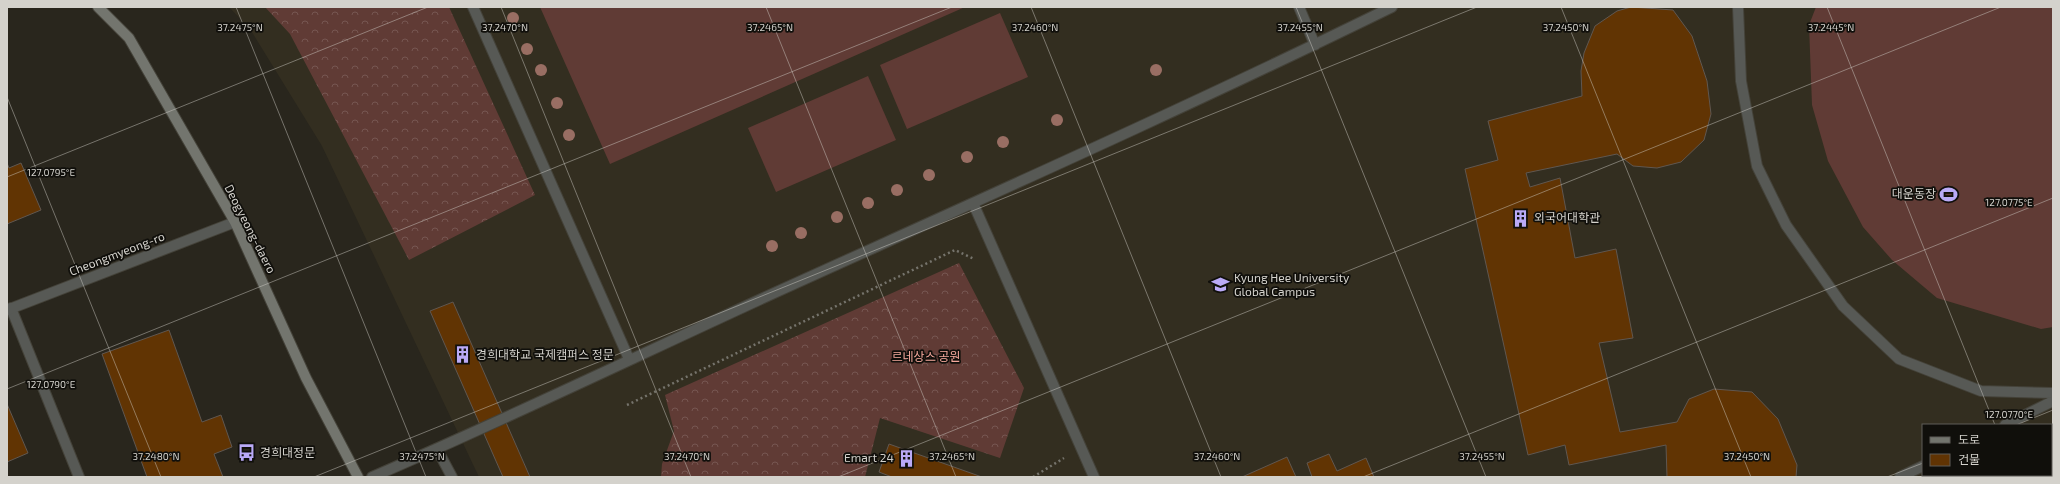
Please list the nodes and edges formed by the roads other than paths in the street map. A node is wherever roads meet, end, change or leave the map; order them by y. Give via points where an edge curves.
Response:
1 (98, 7) edge
2 (472, 7) edge
3 (1299, 7) edge
4 (1392, 7) edge
5 (1738, 7) edge
6 (1315, 45) junction
7 (973, 203) junction
8 (235, 222) junction
9 (9, 309) edge
10 (629, 359) junction
11 (2053, 393) edge
12 (2053, 401) edge
13 (2007, 424) edge
14 (437, 449) junction
15 (1922, 466) edge
16 (79, 477) edge
17 (358, 477) edge
18 (372, 477) edge
19 (452, 477) edge
20 (1094, 477) edge
21 (1900, 477) edge

1 - 8 main road, Deogyeong-daero via 128,38
2 - 10 street
3 - 6 street
4 - 6 street
5 - 11 street via 1741,81 1757,166 1786,225 1843,306 1899,359 1981,391
6 - 7 street
7 - 10 street
7 - 20 street
8 - 9 street, Cheongmyeong-ro
8 - 17 main road, Deogyeong-daero via 306,378
9 - 16 street
10 - 14 street
12 - 13 street
14 - 18 street
14 - 19 street
15 - 21 street

